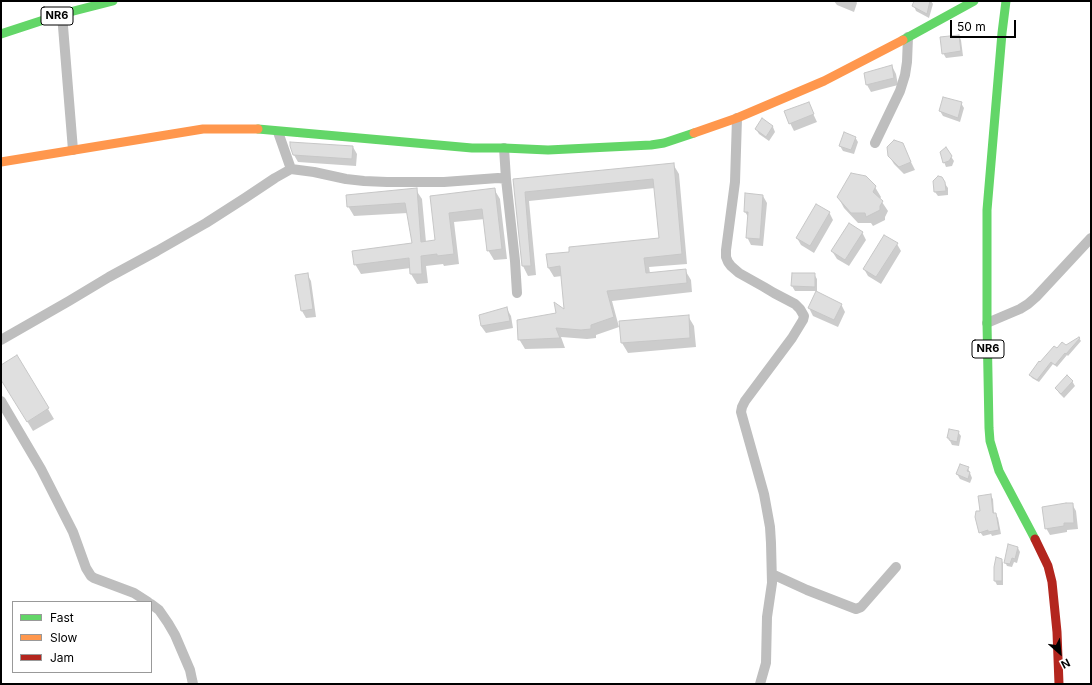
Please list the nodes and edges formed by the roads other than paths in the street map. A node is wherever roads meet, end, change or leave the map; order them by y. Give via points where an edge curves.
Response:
1 (113, 1) edge
2 (974, 1) edge
3 (1006, 1) edge
4 (62, 14) junction
5 (1, 34) edge
6 (908, 37) junction
7 (737, 118) junction
8 (278, 132) junction
9 (875, 143) dead end
10 (504, 148) junction
11 (74, 150) junction
12 (1, 162) edge
13 (291, 169) junction
14 (506, 179) junction
15 (1091, 238) edge
16 (517, 293) dead end
17 (987, 323) junction
18 (1, 340) edge
19 (1, 401) edge
20 (896, 567) dead end
21 (772, 574) junction
22 (146, 601) edge
23 (152, 605) edge
24 (193, 684) edge
25 (760, 684) edge
26 (1059, 684) edge

1 - 4 street, NR6
2 - 6 street
3 - 17 street, NR6 via 987,210
4 - 5 street, NR6
4 - 11 street
6 - 7 street via 824,81
6 - 9 street via 905,75
7 - 10 street via 678,139 650,145 548,150
7 - 21 street via 735,182 726,257 735,270 795,304 804,316 792,338 745,401 741,412 769,520
8 - 10 street via 472,148
8 - 11 street via 256,129 203,129
8 - 13 street
10 - 14 street
11 - 12 street
13 - 14 street via 372,181 444,182
13 - 18 street via 206,223 109,276
14 - 16 street
15 - 17 street via 1028,304
17 - 26 street, NR6 via 990,440 999,471 1048,566 1057,632
19 - 22 street via 16,424 73,532 88,573
20 - 21 street via 859,609
21 - 25 street via 767,617 766,663
23 - 24 street via 159,610 175,635 190,670

